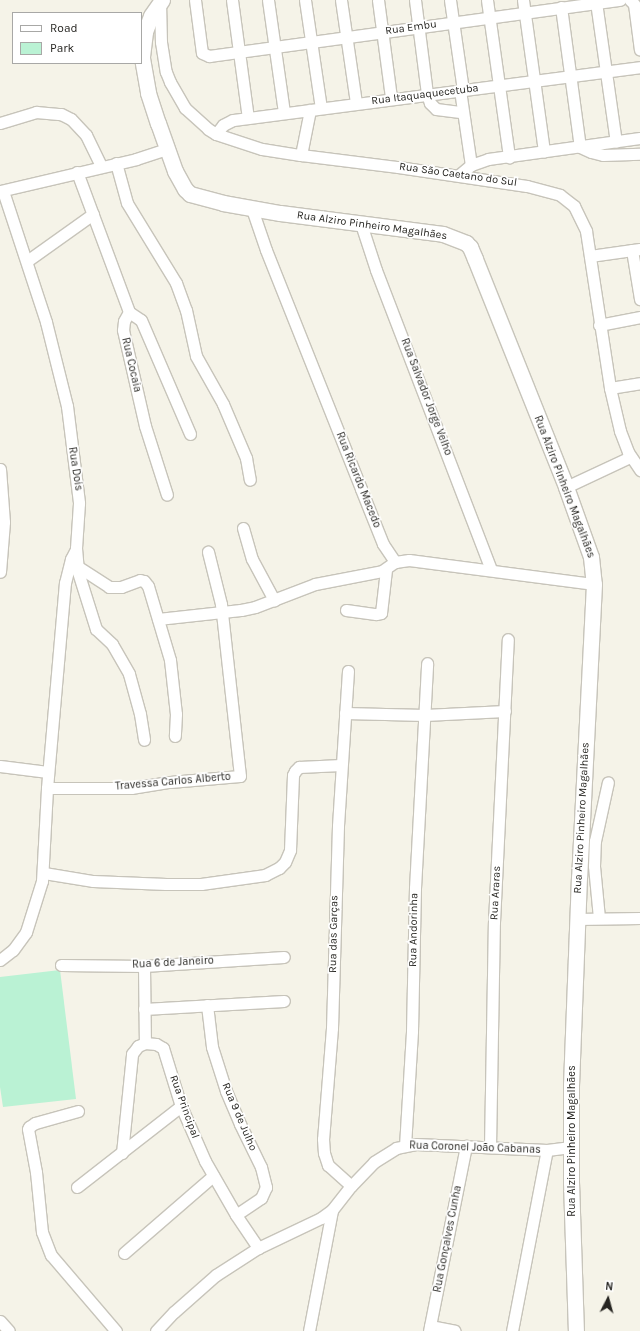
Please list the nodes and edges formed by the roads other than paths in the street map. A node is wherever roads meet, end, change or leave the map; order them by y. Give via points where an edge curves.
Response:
1 (195, 0) edge
2 (232, 0) edge
3 (268, 0) edge
4 (305, 0) edge
5 (341, 0) edge
6 (378, 0) edge
7 (415, 0) edge
8 (450, 0) edge
9 (487, 0) edge
10 (523, 0) edge
11 (620, 0) edge
12 (630, 0) edge
13 (161, 1) edge
14 (596, 2) junction
15 (560, 7) junction
16 (525, 12) junction
17 (489, 17) junction
18 (453, 22) junction
19 (418, 27) junction
20 (382, 32) junction
21 (347, 37) junction
22 (311, 42) junction
23 (275, 47) junction
24 (640, 50) edge
25 (239, 52) junction
26 (640, 67) edge
27 (606, 71) junction
28 (570, 76) junction
29 (535, 81) junction
30 (499, 86) junction
31 (462, 90) junction
32 (427, 94) junction
33 (391, 98) junction
34 (356, 103) junction
35 (315, 109) junction
36 (462, 112) junction
37 (284, 113) junction
38 (248, 118) junction
39 (0, 123) edge
40 (216, 134) junction
41 (640, 138) edge
42 (616, 142) junction
43 (580, 147) junction
44 (167, 149) junction
45 (544, 152) junction
46 (640, 154) edge
47 (301, 155) junction
48 (509, 158) junction
49 (116, 163) junction
50 (471, 165) junction
51 (101, 166) junction
52 (77, 172) junction
53 (459, 175) junction
54 (2, 191) edge
55 (252, 209) junction
56 (93, 214) junction
57 (361, 224) junction
58 (636, 250) edge
59 (590, 256) junction
60 (27, 261) junction
61 (640, 299) edge
62 (129, 312) junction
63 (640, 316) edge
64 (599, 325) junction
65 (640, 383) edge
66 (610, 388) junction
67 (190, 434) dead end
68 (630, 457) junction
69 (0, 469) edge
70 (640, 470) edge
71 (250, 480) dead end
72 (566, 487) junction
73 (167, 495) dead end
74 (243, 528) dead end
75 (76, 548) junction
76 (208, 552) dead end
77 (395, 562) junction
78 (77, 566) junction
79 (491, 569) junction
80 (386, 570) junction
81 (0, 572) edge
82 (594, 584) junction
83 (274, 600) junction
84 (346, 610) dead end
85 (222, 611) junction
86 (158, 619) junction
87 (508, 639) dead end
88 (427, 663) dead end
89 (348, 671) dead end
90 (505, 712) junction
91 (345, 714) junction
92 (425, 715) junction
93 (175, 736) dead end
94 (144, 740) dead end
95 (341, 765) junction
96 (0, 766) edge
97 (48, 772) junction
98 (608, 782) dead end
99 (47, 788) junction
100 (44, 873) junction
101 (599, 918) junction
102 (640, 918) edge
103 (577, 919) junction
104 (284, 957) dead end
105 (0, 960) edge
106 (61, 965) dead end
107 (144, 966) junction
108 (284, 1001) dead end
109 (207, 1005) junction
110 (144, 1009) junction
111 (145, 1043) junction
112 (181, 1106) junction
113 (78, 1111) dead end
114 (405, 1146) junction
115 (466, 1146) junction
116 (490, 1147) junction
117 (571, 1147) junction
118 (547, 1150) junction
119 (122, 1153) junction
120 (213, 1176) junction
121 (351, 1186) junction
122 (77, 1187) dead end
123 (332, 1210) junction
124 (236, 1215) junction
125 (258, 1248) junction
126 (124, 1253) dead end
127 (0, 1321) edge
128 (430, 1328) edge
129 (8, 1331) edge
130 (116, 1331) edge
131 (156, 1331) edge
132 (309, 1331) edge
133 (455, 1331) edge
134 (512, 1331) edge
135 (576, 1331) edge

1 - 25 street, Rua Embu via 202,53 209,56
2 - 25 street
3 - 23 street
4 - 22 street
5 - 21 street
6 - 20 street
7 - 19 street
8 - 18 street
9 - 17 street
10 - 16 street
11 - 14 street, Rua Embu
12 - 24 street via 634,4
13 - 40 street, Rua São Caetano do Sul via 161,42 170,82 185,108
13 - 44 street, Rua Alziro Pinheiro Magalhães via 151,16 145,32 142,58 148,93
14 - 15 street, Rua Embu
14 - 27 street
15 - 16 street, Rua Embu
15 - 28 street
16 - 17 street, Rua Embu
16 - 29 street
17 - 18 street, Rua Embu
17 - 30 street
18 - 19 street, Rua Embu
18 - 31 street
19 - 20 street, Rua Embu
19 - 32 street
20 - 21 street, Rua Embu
20 - 33 street
21 - 22 street, Rua Embu
21 - 34 street
22 - 23 street, Rua Embu
22 - 35 street
23 - 25 street, Rua Embu
23 - 37 street
25 - 38 street
26 - 27 street, Rua Itaquaquecetuba
27 - 28 street, Rua Itaquaquecetuba
27 - 42 street
28 - 29 street, Rua Itaquaquecetuba
28 - 43 street
29 - 30 street, Rua Itaquaquecetuba
29 - 45 street
30 - 31 street, Rua Itaquaquecetuba
30 - 48 street
31 - 32 street, Rua Itaquaquecetuba
31 - 36 street
32 - 33 street, Rua Itaquaquecetuba
32 - 36 street via 430,103 436,109
33 - 34 street, Rua Itaquaquecetuba
34 - 35 street, Rua Itaquaquecetuba
35 - 37 street, Rua Itaquaquecetuba
35 - 47 street
36 - 50 street
37 - 38 street, Rua Itaquaquecetuba
38 - 40 street, Rua Itaquaquecetuba via 226,122
39 - 51 street via 36,112 61,114 75,122 86,135
40 - 47 street, Rua São Caetano do Sul via 262,149
41 - 42 street
42 - 43 street
43 - 45 street
43 - 46 street via 603,154
44 - 49 street
44 - 55 street, Rua Alziro Pinheiro Magalhães via 180,182 190,194
45 - 48 street
47 - 53 street, Rua São Caetano do Sul
48 - 50 street via 488,159
49 - 51 street
49 - 71 street via 127,203 176,283 186,310 196,356 223,404 246,458
50 - 53 street
51 - 52 street
52 - 54 street
52 - 56 street
53 - 59 street, Rua São Caetano do Sul via 527,186 560,195 579,213 586,231
54 - 60 street, Rua Dois
55 - 57 street, Rua Alziro Pinheiro Magalhães
55 - 77 street, Rua Ricardo Macedo via 383,544
56 - 60 street
56 - 62 street
57 - 72 street, Rua Alziro Pinheiro Magalhães via 443,234 470,247
57 - 79 street, Rua Salvador Jorge Velho via 376,270
58 - 59 street
58 - 61 street
59 - 64 street, Rua São Caetano do Sul
60 - 75 street, Rua Dois via 67,406 79,500
62 - 67 street via 141,320
62 - 73 street, Rua Cocaia via 123,330 145,426
63 - 64 street
64 - 66 street, Rua São Caetano do Sul
65 - 66 street
66 - 68 street, Rua São Caetano do Sul via 620,431
68 - 70 street, Rua São Caetano do Sul
68 - 72 street
69 - 81 street via 4,522
72 - 82 street, Rua Alziro Pinheiro Magalhães via 591,557
74 - 83 street via 252,559
75 - 78 street, Rua Dois
75 - 97 street via 65,583
76 - 85 street
77 - 79 street via 409,560
77 - 80 street
78 - 86 street via 112,588 144,581 148,586
78 - 94 street, Rua Dois via 96,629 112,644 128,674 140,714
79 - 82 street
80 - 83 street via 315,584
80 - 84 street via 381,613
82 - 103 street, Rua Alziro Pinheiro Magalhães
83 - 85 street via 241,610
85 - 86 street
85 - 99 street, Travessa Carlos Alberto via 240,776 131,788
86 - 93 street via 168,650 172,674 176,714
87 - 90 street, Rua Araras
88 - 92 street, Rua Andorinha
89 - 91 street, Rua das Garças
90 - 92 street
90 - 116 street, Rua Araras via 494,922
91 - 92 street
91 - 95 street, Rua das Garças
92 - 114 street, Rua Andorinha
95 - 100 street via 299,767 295,770 290,850 285,862 265,875 201,884 166,884 93,881
95 - 121 street, Rua das Garças via 332,1028 323,1139 328,1165
96 - 97 street
97 - 99 street
98 - 101 street via 595,841 594,866
99 - 100 street
100 - 105 street via 26,932 13,950
101 - 102 street
101 - 103 street
103 - 117 street, Rua Alziro Pinheiro Magalhães
104 - 107 street, Rua 6 de Janeiro
106 - 107 street, Rua 6 de Janeiro
107 - 110 street
108 - 109 street
109 - 110 street
109 - 124 street, Rua 9 de Julho via 212,1047 226,1091 261,1167 266,1187 261,1198
110 - 111 street
111 - 112 street, Rua Principal via 163,1048
111 - 119 street via 138,1046 132,1054
112 - 119 street
112 - 120 street, Rua Principal
113 - 130 street via 35,1123 28,1129 36,1172 42,1232 51,1254
114 - 115 street, Rua Coronel João Cabanas
114 - 121 street, Rua Coronel João Cabanas via 387,1153 374,1162
115 - 116 street, Rua Coronel João Cabanas
115 - 128 street, Rua Gonçalves Cunha
116 - 118 street, Rua Coronel João Cabanas
117 - 118 street, Rua Coronel João Cabanas
117 - 135 street, Rua Alziro Pinheiro Magalhães
118 - 134 street
119 - 122 street
120 - 124 street, Rua Principal
120 - 126 street
121 - 123 street, Rua Coronel João Cabanas
123 - 125 street, Rua Coronel João Cabanas via 321,1218
123 - 132 street
124 - 125 street, Rua Principal
125 - 131 street, Rua Coronel João Cabanas via 200,1287
127 - 129 street
128 - 133 street

